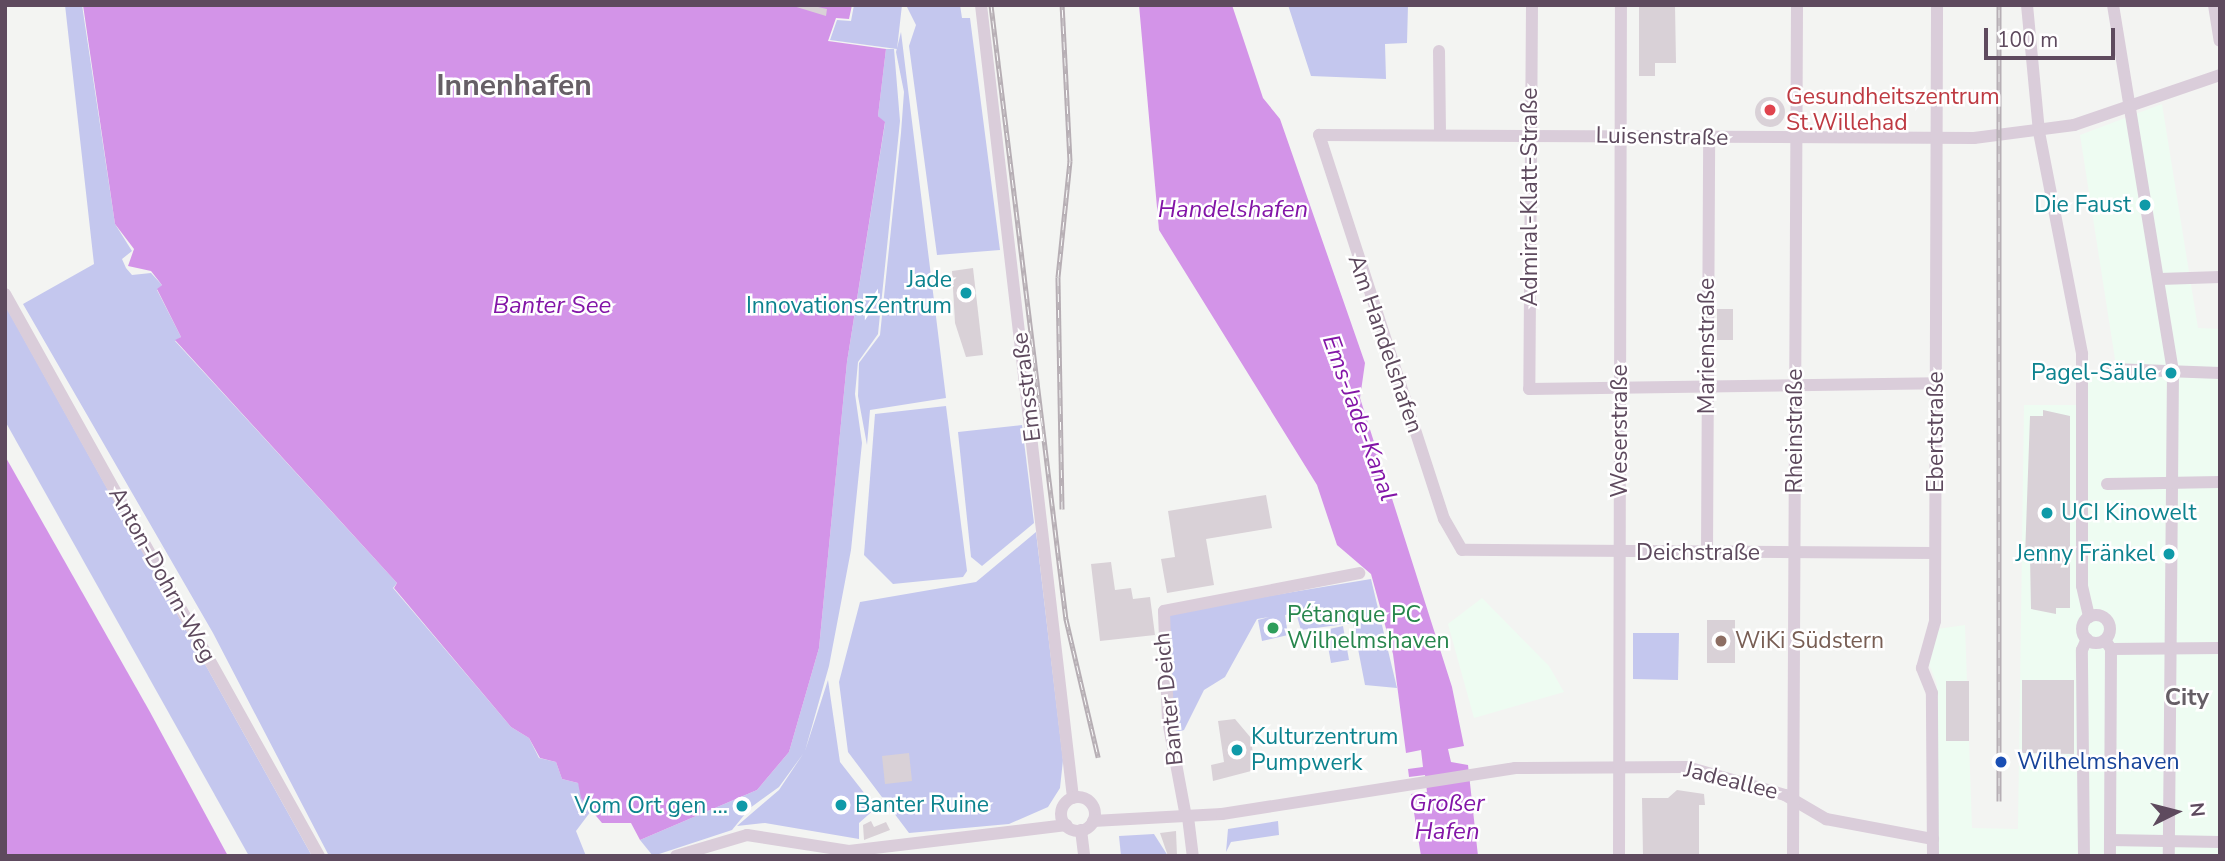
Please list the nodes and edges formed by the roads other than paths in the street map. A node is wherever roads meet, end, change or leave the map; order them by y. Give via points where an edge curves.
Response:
1 (981, 5) edge
2 (1532, 5) edge
3 (1620, 5) edge
4 (1797, 5) edge
5 (1937, 5) edge
6 (2027, 5) edge
7 (2113, 5) edge
8 (2214, 5) edge
9 (2220, 41) edge
10 (1439, 51) dead end
11 (2220, 75) edge
12 (2130, 109) junction
13 (2039, 132) junction
14 (1318, 135) joint
15 (1440, 135) junction
16 (1530, 135) junction
17 (1621, 137) junction
18 (1709, 138) junction
19 (1796, 138) junction
20 (1938, 139) junction
21 (2220, 277) edge
22 (2160, 279) junction
23 (5, 294) edge
24 (2112, 369) dead end
25 (2173, 371) junction
26 (2220, 373) edge
27 (1936, 383) junction
28 (1794, 384) junction
29 (1707, 385) junction
30 (1619, 387) junction
31 (2220, 482) edge
32 (2172, 483) junction
33 (2107, 484) dead end
34 (1462, 550) joint
35 (1707, 553) junction
36 (1795, 553) junction
37 (1935, 553) junction
38 (1620, 554) junction
39 (1359, 573) dead end
40 (2089, 617) junction
41 (2087, 639) junction
42 (2108, 645) junction
43 (2171, 648) junction
44 (2220, 648) edge
45 (1619, 766) junction
46 (1078, 798) junction
47 (1794, 799) junction
48 (1093, 816) junction
49 (1187, 817) junction
50 (1063, 819) junction
51 (1081, 830) junction
52 (1933, 839) junction
53 (2110, 840) junction
54 (2169, 841) junction
55 (2220, 842) edge
56 (319, 856) edge
57 (676, 856) edge
58 (1084, 856) edge
59 (1193, 856) edge
60 (1619, 856) edge
61 (1793, 856) edge
62 (1933, 856) edge
63 (2084, 856) edge
64 (2110, 856) edge
65 (2169, 856) edge

1 - 46 street, Emsstraße
2 - 16 street, Admiral-Klatt-Straße
3 - 17 street, Weserstraße
4 - 19 street, Rheinstraße
5 - 20 street, Ebertstraße
6 - 13 street
7 - 12 street
8 - 9 street
10 - 15 street
11 - 12 street, Luisenstraße
12 - 13 street, Luisenstraße
12 - 22 street
13 - 20 street, Luisenstraße
13 - 40 street via 2082,354 2082,586
14 - 15 street, Luisenstraße
14 - 34 street, Am Handelshafen via 1444,519
15 - 16 street, Luisenstraße
16 - 17 street, Luisenstraße
16 - 30 street, Admiral-Klatt-Straße via 1529,389
17 - 18 street, Luisenstraße
17 - 30 street, Weserstraße
18 - 19 street, Luisenstraße
18 - 29 street, Marienstraße
19 - 20 street, Luisenstraße
19 - 28 street, Rheinstraße
20 - 27 street, Ebertstraße
21 - 22 street
22 - 25 street
23 - 56 street, Anton-Dohrn-Weg
24 - 25 street
25 - 26 street
25 - 32 street
27 - 28 street
27 - 37 street, Ebertstraße
28 - 29 street
28 - 36 street, Rheinstraße
29 - 30 street
29 - 35 street, Marienstraße
30 - 38 street, Weserstraße
31 - 32 street
32 - 33 street
32 - 43 street
34 - 38 street, Deichstraße
35 - 36 street, Deichstraße
35 - 38 street, Deichstraße
36 - 37 street, Deichstraße
36 - 47 street, Rheinstraße
37 - 52 street, Ebertstraße via 1934,626 1922,668 1932,693
38 - 45 street, Weserstraße
39 - 49 street, Banter Deich via 1164,611 1168,721
40 - 41 street via 2082,631
40 - 42 street via 2109,622
41 - 42 street
41 - 63 street via 2082,650
42 - 43 street
42 - 53 street
43 - 44 street
43 - 54 street
45 - 47 street, Jadeallee via 1687,767
45 - 49 street, Jadeallee via 1479,775
45 - 60 street, Weserstraße
46 - 48 street
46 - 50 street
47 - 52 street, Jadeallee via 1826,819
47 - 61 street, Rheinstraße
48 - 49 street via 1123,821
48 - 51 street
49 - 59 street
50 - 51 street
50 - 57 street via 1039,828 849,850 761,834
51 - 58 street
52 - 62 street, Ebertstraße
53 - 54 street
53 - 64 street
54 - 55 street
54 - 65 street

